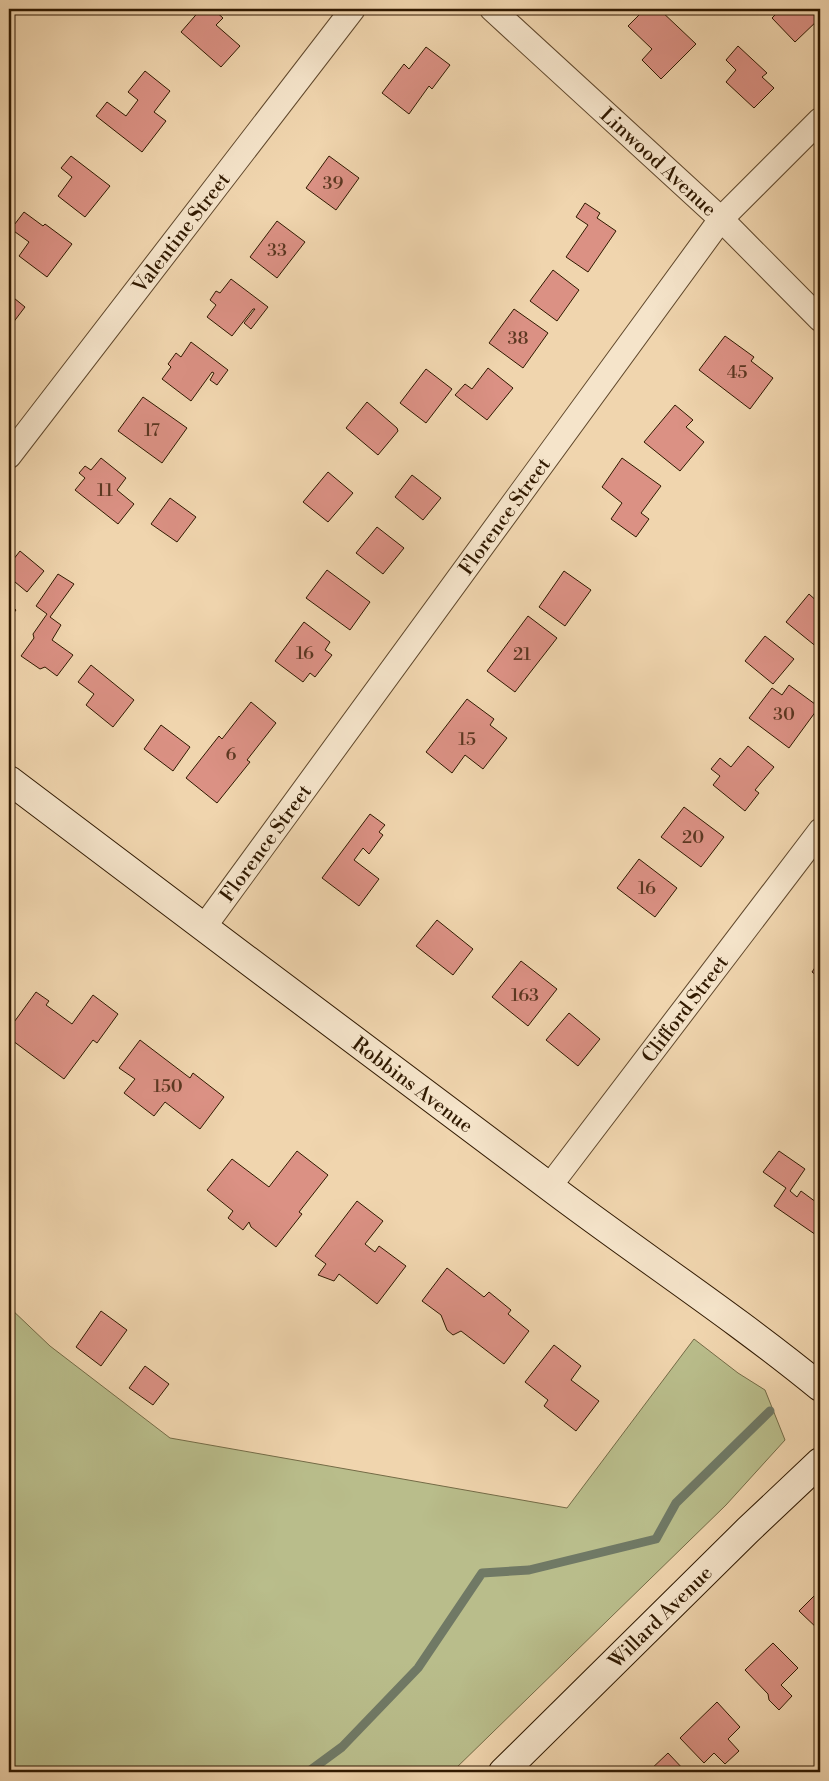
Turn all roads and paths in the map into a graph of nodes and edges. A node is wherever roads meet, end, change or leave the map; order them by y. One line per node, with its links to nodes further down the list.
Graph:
1 (353, 9): 6 (street, Valentine Street)
2 (492, 9): 4 (street, Linwood Avenue)
3 (820, 120): 4 (street, Florence Street)
4 (721, 219): 5 (street, Linwood Avenue); 9 (street, Florence Street)
5 (820, 319)
6 (9, 456)
7 (9, 780): 9 (main road, Robbins Avenue)
8 (820, 831): 10 (street, Clifford Street)
9 (204, 927): 10 (main road, Robbins Avenue)
10 (549, 1187): 11 (main road, Robbins Avenue)
11 (820, 1387)
12 (820, 1462): 13 (main road, Willard Avenue)
13 (503, 1772)

